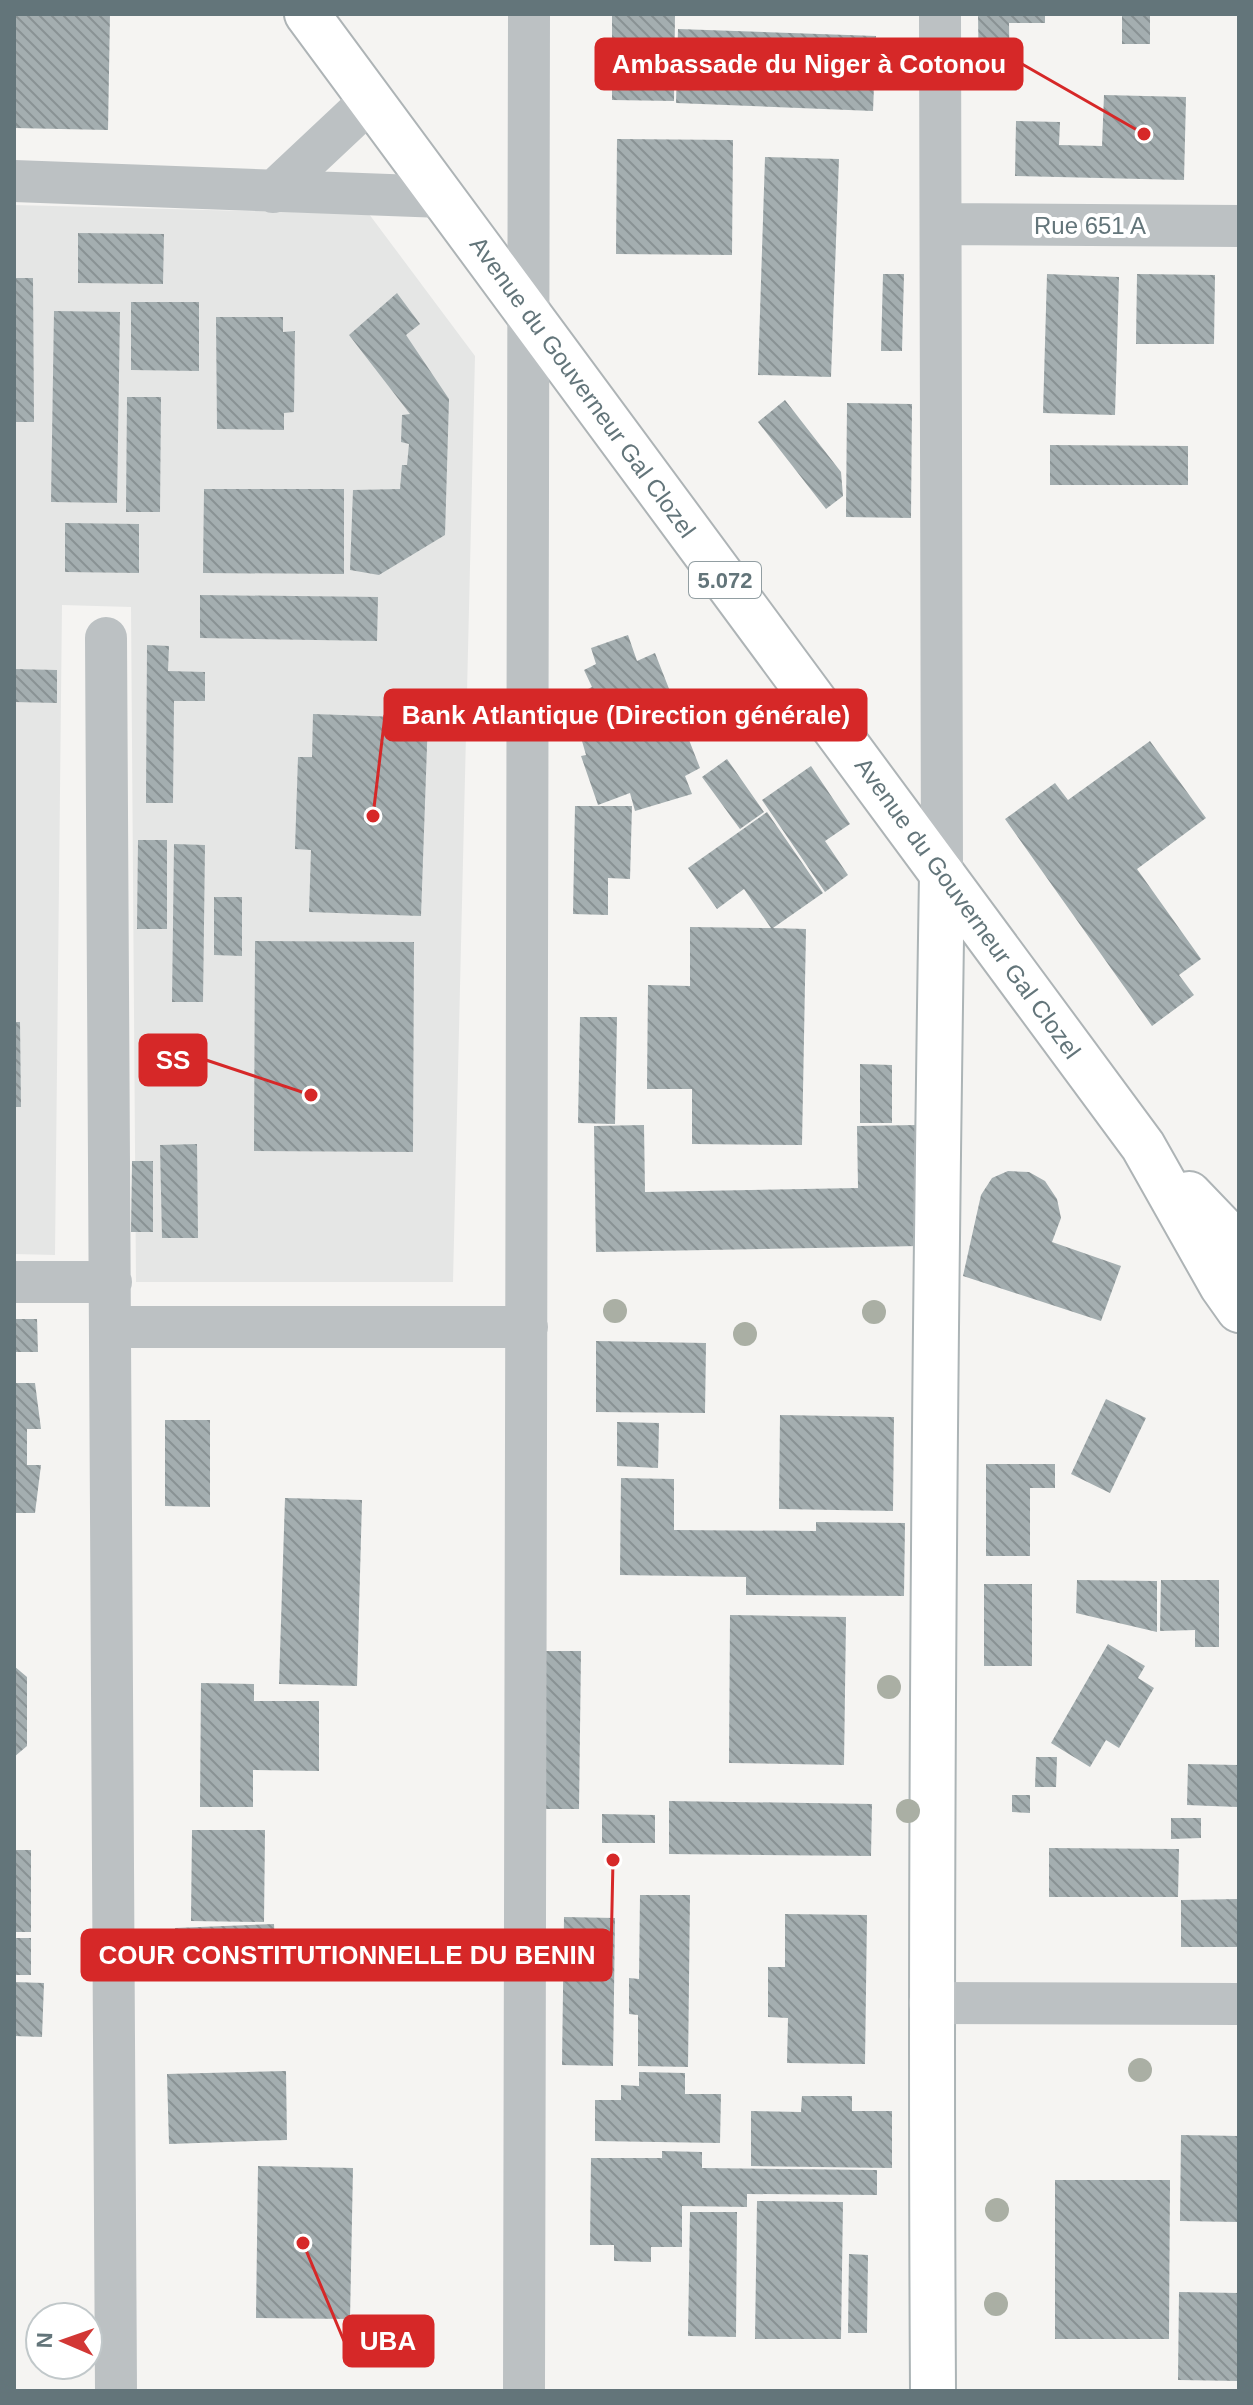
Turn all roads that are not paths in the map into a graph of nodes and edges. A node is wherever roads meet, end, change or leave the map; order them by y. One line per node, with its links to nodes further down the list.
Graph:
1 (307, 14): 4 (main road, Avenue du Gouverneur Gal Clozel / 5.072)
2 (529, 14): 10 (street)
3 (940, 14): 8 (street)
4 (371, 100): 6 (street); 7 (main road, Avenue du Gouverneur Gal Clozel / 5.072)
5 (14, 181): 6 (street)
6 (273, 192): 7 (street)
7 (443, 197): 10 (main road, Avenue du Gouverneur Gal Clozel / 5.072)
8 (941, 224): 9 (street, Rue 651 A); 12 (street)
9 (1239, 226)
10 (531, 316): 12 (main road, Avenue du Gouverneur Gal Clozel / 5.072); 19 (street)
11 (106, 638): 16 (street)
12 (942, 874): 13 (main road, Avenue du Gouverneur Gal Clozel / 5.072); 20 (main road)
13 (1143, 1146): 14 (main road); 17 (main road)
14 (1239, 1246)
15 (14, 1282): 16 (street)
16 (111, 1282): 18 (street)
17 (1239, 1310)
18 (110, 1327): 19 (street); 22 (street)
19 (527, 1327): 23 (street)
20 (930, 2003): 21 (street); 24 (main road)
21 (1239, 2004)
22 (116, 2391)
23 (524, 2391)
24 (933, 2391)

